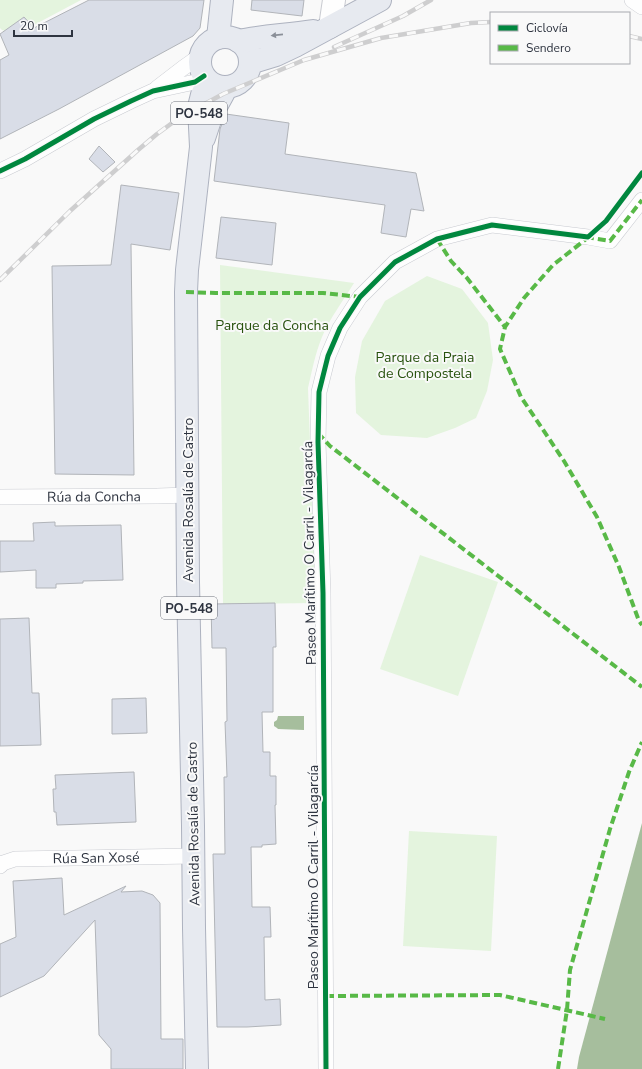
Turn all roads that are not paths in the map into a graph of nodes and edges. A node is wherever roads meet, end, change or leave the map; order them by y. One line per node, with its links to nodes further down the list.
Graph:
1 (222, 0): 7 (main road)
2 (334, 0): 6 (street)
3 (380, 0): 6 (main road)
4 (632, 0): 5 (street)
5 (642, 7)
6 (330, 28): 7 (main road, one-way to 7); 8 (main road)
7 (228, 40): 8 (main road); 9 (main road)
8 (250, 63): 9 (main road)
9 (210, 75): 10 (street); 10 (street); 13 (main road, Avenida Rosalía de Castro / PO-548)
10 (153, 91): 11 (street)
11 (0, 171)
12 (642, 200): 18 (street, Paseo Marítimo O Carril - Vilagarcía)
13 (188, 495): 14 (street, Rúa da Concha); 15 (main road, Avenida Rosalía de Castro / PO-548)
14 (0, 497)
15 (194, 856): 16 (street, Rúa San Xosé); 17 (main road, Avenida Rosalía de Castro / PO-548)
16 (0, 866)
17 (197, 1069)
18 (326, 1069)

